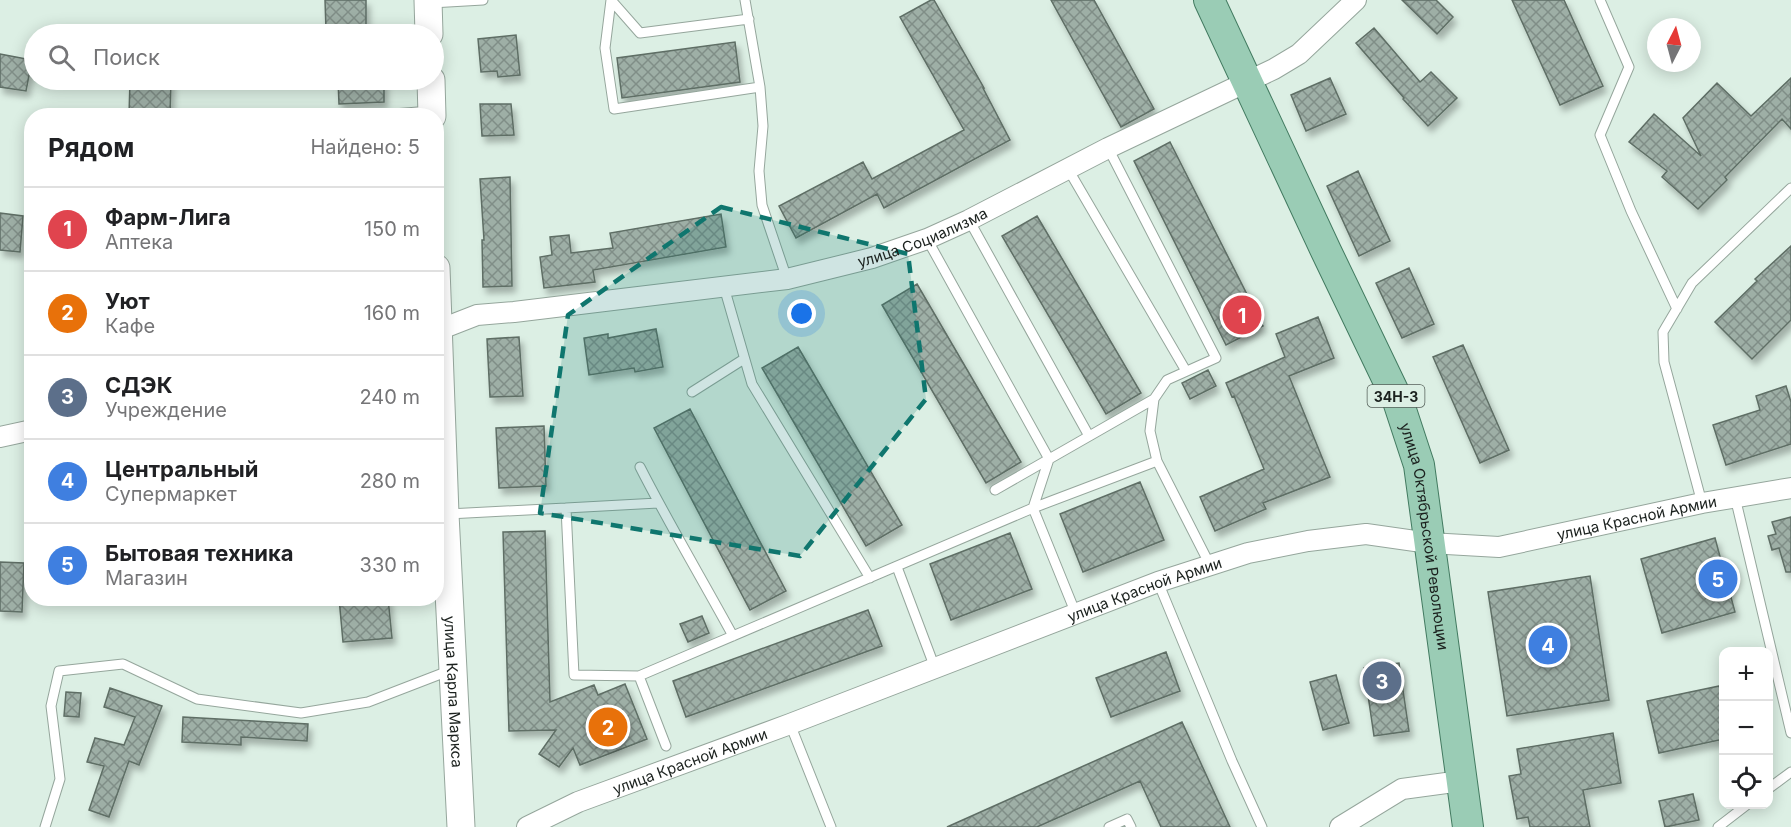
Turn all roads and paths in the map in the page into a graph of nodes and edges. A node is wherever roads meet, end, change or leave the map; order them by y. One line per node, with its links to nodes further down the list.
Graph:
1 (483, 0): 7 (lane)
2 (611, 0): 8 (lane); 11 (lane)
3 (745, 0): 8 (lane)
4 (1209, 0): 10 (main road, улица Октябрьской Революции / 34Н-3)
5 (1356, 0): 10 (street, улица Социализма)
6 (1600, 0): 21 (lane)
7 (428, 2): 9 (main road)
8 (748, 19): 11 (lane)
9 (429, 24)
10 (1247, 82): 14 (street, улица Социализма); 42 (main road, улица Октябрьской Революции / 34Н-3)
11 (760, 87): 19 (lane)
12 (431, 90): 13 (main road)
13 (432, 108)
14 (1108, 148): 15 (street, улица Социализма); 24 (lane)
15 (1068, 168): 17 (street, улица Социализма); 24 (lane)
16 (1791, 188): 21 (lane)
17 (969, 220): 18 (street, улица Социализма); 28 (lane)
18 (927, 239): 19 (street, улица Социализма); 30 (lane)
19 (787, 279): 20 (street, улица Социализма)
20 (724, 288): 22 (street, улица Социализма); 23 (lane)
21 (1677, 309): 38 (lane)
22 (444, 320)
23 (744, 358): 25 (lane); 45 (lane)
24 (1186, 371): 26 (lane)
25 (692, 392)
26 (1154, 399): 28 (lane); 31 (lane)
27 (24, 432): 29 (street)
28 (1089, 436): 30 (lane)
29 (0, 437)
30 (1049, 459): 35 (lane); 40 (lane)
31 (1157, 461): 40 (lane); 43 (lane)
32 (444, 466): 41 (main road, улица Карла Маркса)
33 (640, 466): 37 (lane)
34 (1791, 488): 36 (street, улица Красной Армии)
35 (995, 489)
36 (1735, 497): 38 (street, улица Красной Армии); 53 (lane)
37 (658, 503): 39 (lane); 48 (lane)
38 (1702, 503): 42 (street, улица Красной Армии)
39 (566, 507): 41 (lane); 51 (lane)
40 (1033, 508): 44 (lane); 47 (lane)
41 (446, 514): 50 (main road, улица Карла Маркса)
42 (1429, 543): 43 (street, улица Красной Армии); 56 (main road, улица Октябрьской Революции / 34Н-3)
43 (1210, 565): 46 (street, улица Красной Армии)
44 (897, 567): 45 (lane); 49 (lane)
45 (870, 578): 48 (lane)
46 (1158, 582): 47 (street, улица Красной Армии); 65 (lane)
47 (1076, 614): 49 (street, улица Красной Армии)
48 (733, 636): 51 (lane)
49 (935, 668): 52 (street, улица Красной Армии)
50 (453, 669): 59 (lane); 60 (main road, улица Карла Маркса)
51 (639, 676): 54 (lane)
52 (790, 724): 61 (street, улица Красной Армии); 62 (lane)
53 (1791, 733)
54 (666, 746)
55 (1791, 772): 57 (lane)
56 (1461, 781): 66 (street); 67 (main road, улица Октябрьской Революции / 34Н-3)
57 (1773, 785)
58 (1741, 809): 68 (lane)
59 (45, 827)
60 (461, 827)
61 (528, 827)
62 (831, 827)
63 (1108, 827): 64 (lane)
64 (1131, 827)
65 (1262, 827)
66 (1340, 827)
67 (1468, 827)
68 (1718, 827)

